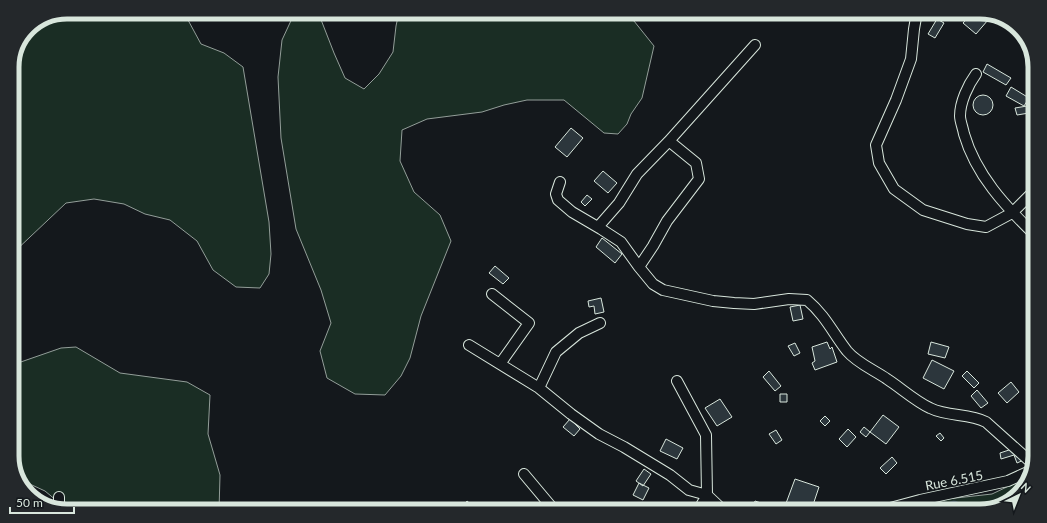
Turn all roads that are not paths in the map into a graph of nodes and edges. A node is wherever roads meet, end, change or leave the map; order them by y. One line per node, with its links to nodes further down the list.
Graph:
1 (916, 19): 7 (street)
2 (755, 45): 4 (street)
3 (976, 74): 7 (street)
4 (669, 140): 8 (street); 10 (street)
5 (560, 182): 8 (street)
6 (1028, 197): 7 (street)
7 (1012, 213): 9 (street)
8 (598, 227): 10 (street)
9 (1028, 228)
10 (639, 267): 17 (street)
11 (492, 294): 14 (street)
12 (600, 322): 16 (street)
13 (469, 345): 14 (street)
14 (500, 364): 16 (street)
15 (677, 381): 20 (street)
16 (540, 388): 20 (street)
17 (1028, 459)
18 (524, 474): 23 (street)
19 (1024, 474): 26 (street, Rue 6.515)
20 (707, 495): 24 (street); 25 (street)
21 (59, 497): 22 (street)
22 (59, 503)
23 (549, 504)
24 (702, 504)
25 (717, 504)
26 (905, 504)

